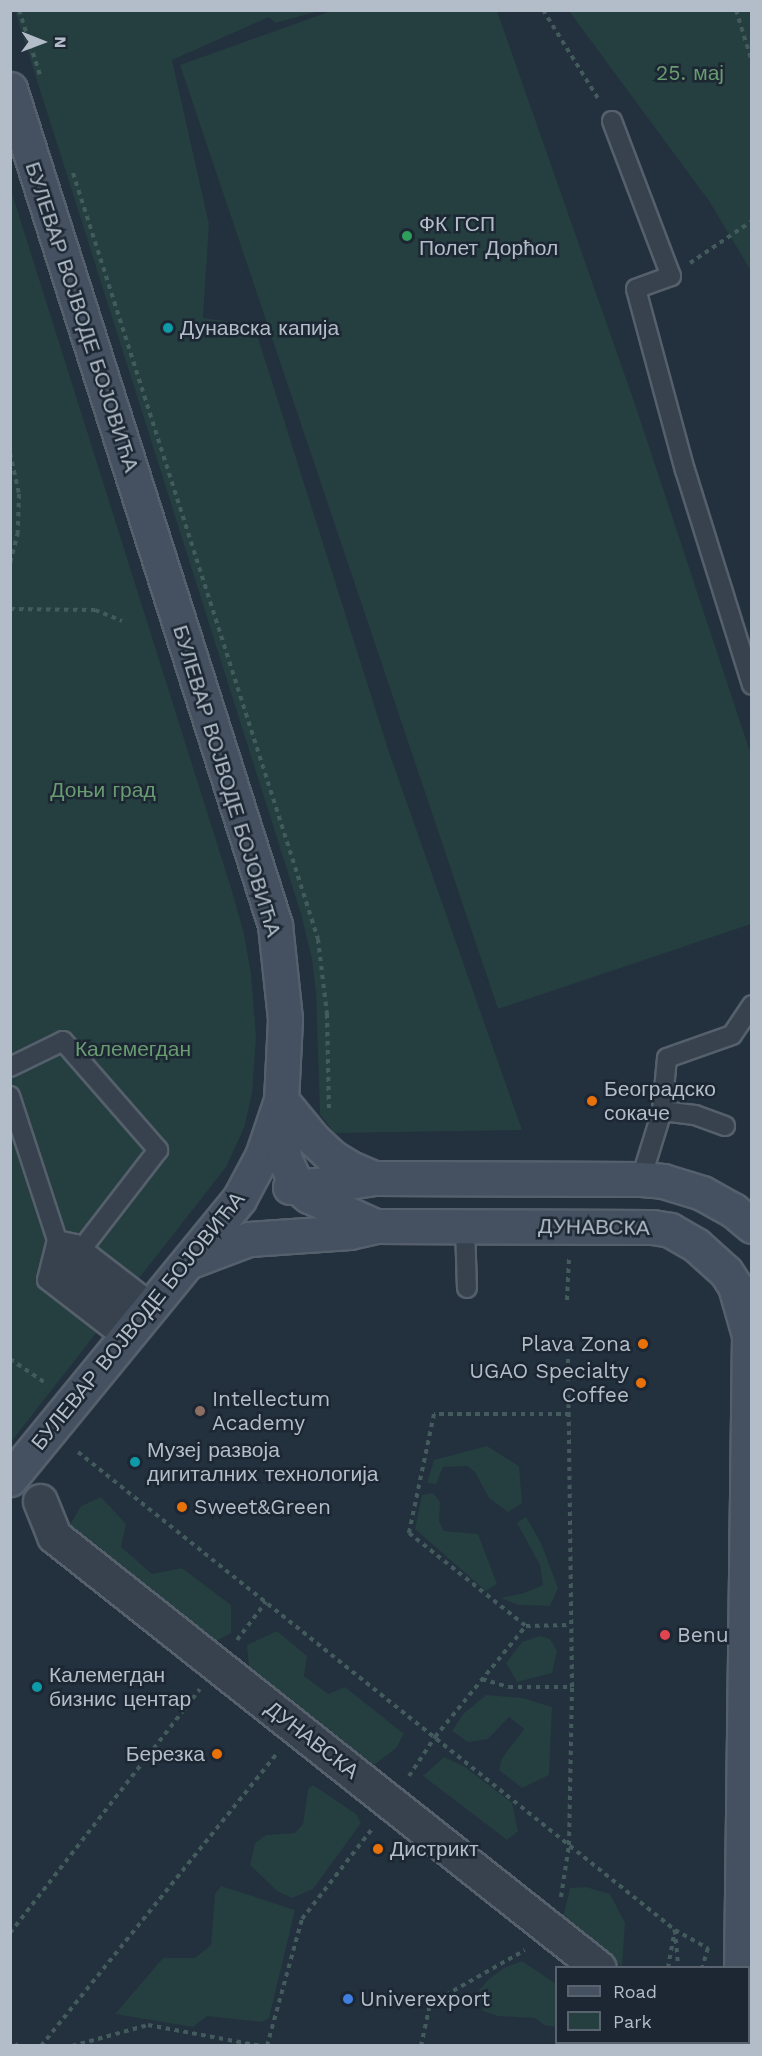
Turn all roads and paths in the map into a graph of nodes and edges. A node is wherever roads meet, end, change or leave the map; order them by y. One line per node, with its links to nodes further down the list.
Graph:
1 (543, 10): 5 (path)
2 (736, 10): 3 (path)
3 (752, 62)
4 (10, 89): 16 (main road, БУЛЕВАР ВОЈВОДЕ БОЈОВИЋА)
5 (612, 121): 7 (lane)
6 (752, 221): 7 (path)
7 (671, 276): 12 (lane)
8 (10, 453): 9 (path)
9 (10, 565)
10 (10, 609): 11 (path)
11 (122, 621)
12 (752, 685)
13 (752, 1005): 17 (lane)
14 (10, 1067): 27 (lane)
15 (10, 1096): 26 (lane)
16 (280, 1100): 19 (main road); 21 (main road); 22 (main road, БУЛЕВАР ВОЈВОДЕ БОЈОВИЋА)
17 (662, 1111): 18 (lane); 20 (lane)
18 (725, 1126)
19 (373, 1178): 20 (main road); 21 (main road)
20 (641, 1179): 25 (main road)
21 (297, 1186): 22 (main road); 23 (main road, ДУНАВСКА)
22 (232, 1210): 28 (main road, БУЛЕВАР ВОЈВОДЕ БОЈОВИЋА)
23 (375, 1226): 24 (main road, ДУНАВСКА); 28 (main road)
24 (465, 1226): 30 (lane); 57 (main road, ДУНАВСКА)
25 (752, 1226)
26 (57, 1240): 32 (lane); 32 (lane)
27 (88, 1241)
28 (192, 1261): 32 (main road, БУЛЕВАР ВОЈВОДЕ БОЈОВИЋА)
29 (569, 1262): 31 (path)
30 (467, 1288)
31 (567, 1300)
32 (141, 1323): 35 (main road, БУЛЕВАР ВОЈВОДЕ БОЈОВИЋА)
33 (568, 1358): 36 (path)
34 (10, 1359): 35 (path)
35 (74, 1402): 38 (main road, БУЛЕВАР ВОЈВОДЕ БОЈОВИЋА)
36 (570, 1414): 41 (path); 42 (path)
37 (78, 1452): 40 (path)
38 (10, 1479)
39 (40, 1501): 43 (street, ДУНАВСКА)
40 (266, 1602): 43 (path); 47 (path)
41 (571, 1625): 42 (path); 45 (path)
42 (526, 1626): 44 (path)
43 (218, 1666): 46 (street, ДУНАВСКА); 51 (path)
44 (482, 1679): 45 (path); 47 (path)
45 (572, 1687): 49 (path)
46 (297, 1728): 48 (street, ДУНАВСКА); 58 (path)
47 (435, 1737): 48 (path); 49 (path)
48 (391, 1803): 52 (street, ДУНАВСКА); 61 (path)
49 (569, 1845): 50 (path); 52 (path)
50 (675, 1930): 54 (path); 55 (path); 56 (path)
51 (10, 1932)
52 (555, 1933): 53 (street, ДУНАВСКА); 62 (path)
53 (596, 1966)
54 (668, 1966)
55 (678, 1966)
56 (703, 1966)
57 (741, 1966)
58 (41, 2046)
59 (72, 2046): 60 (path)
60 (261, 2046)
61 (267, 2046)
62 (421, 2046)

